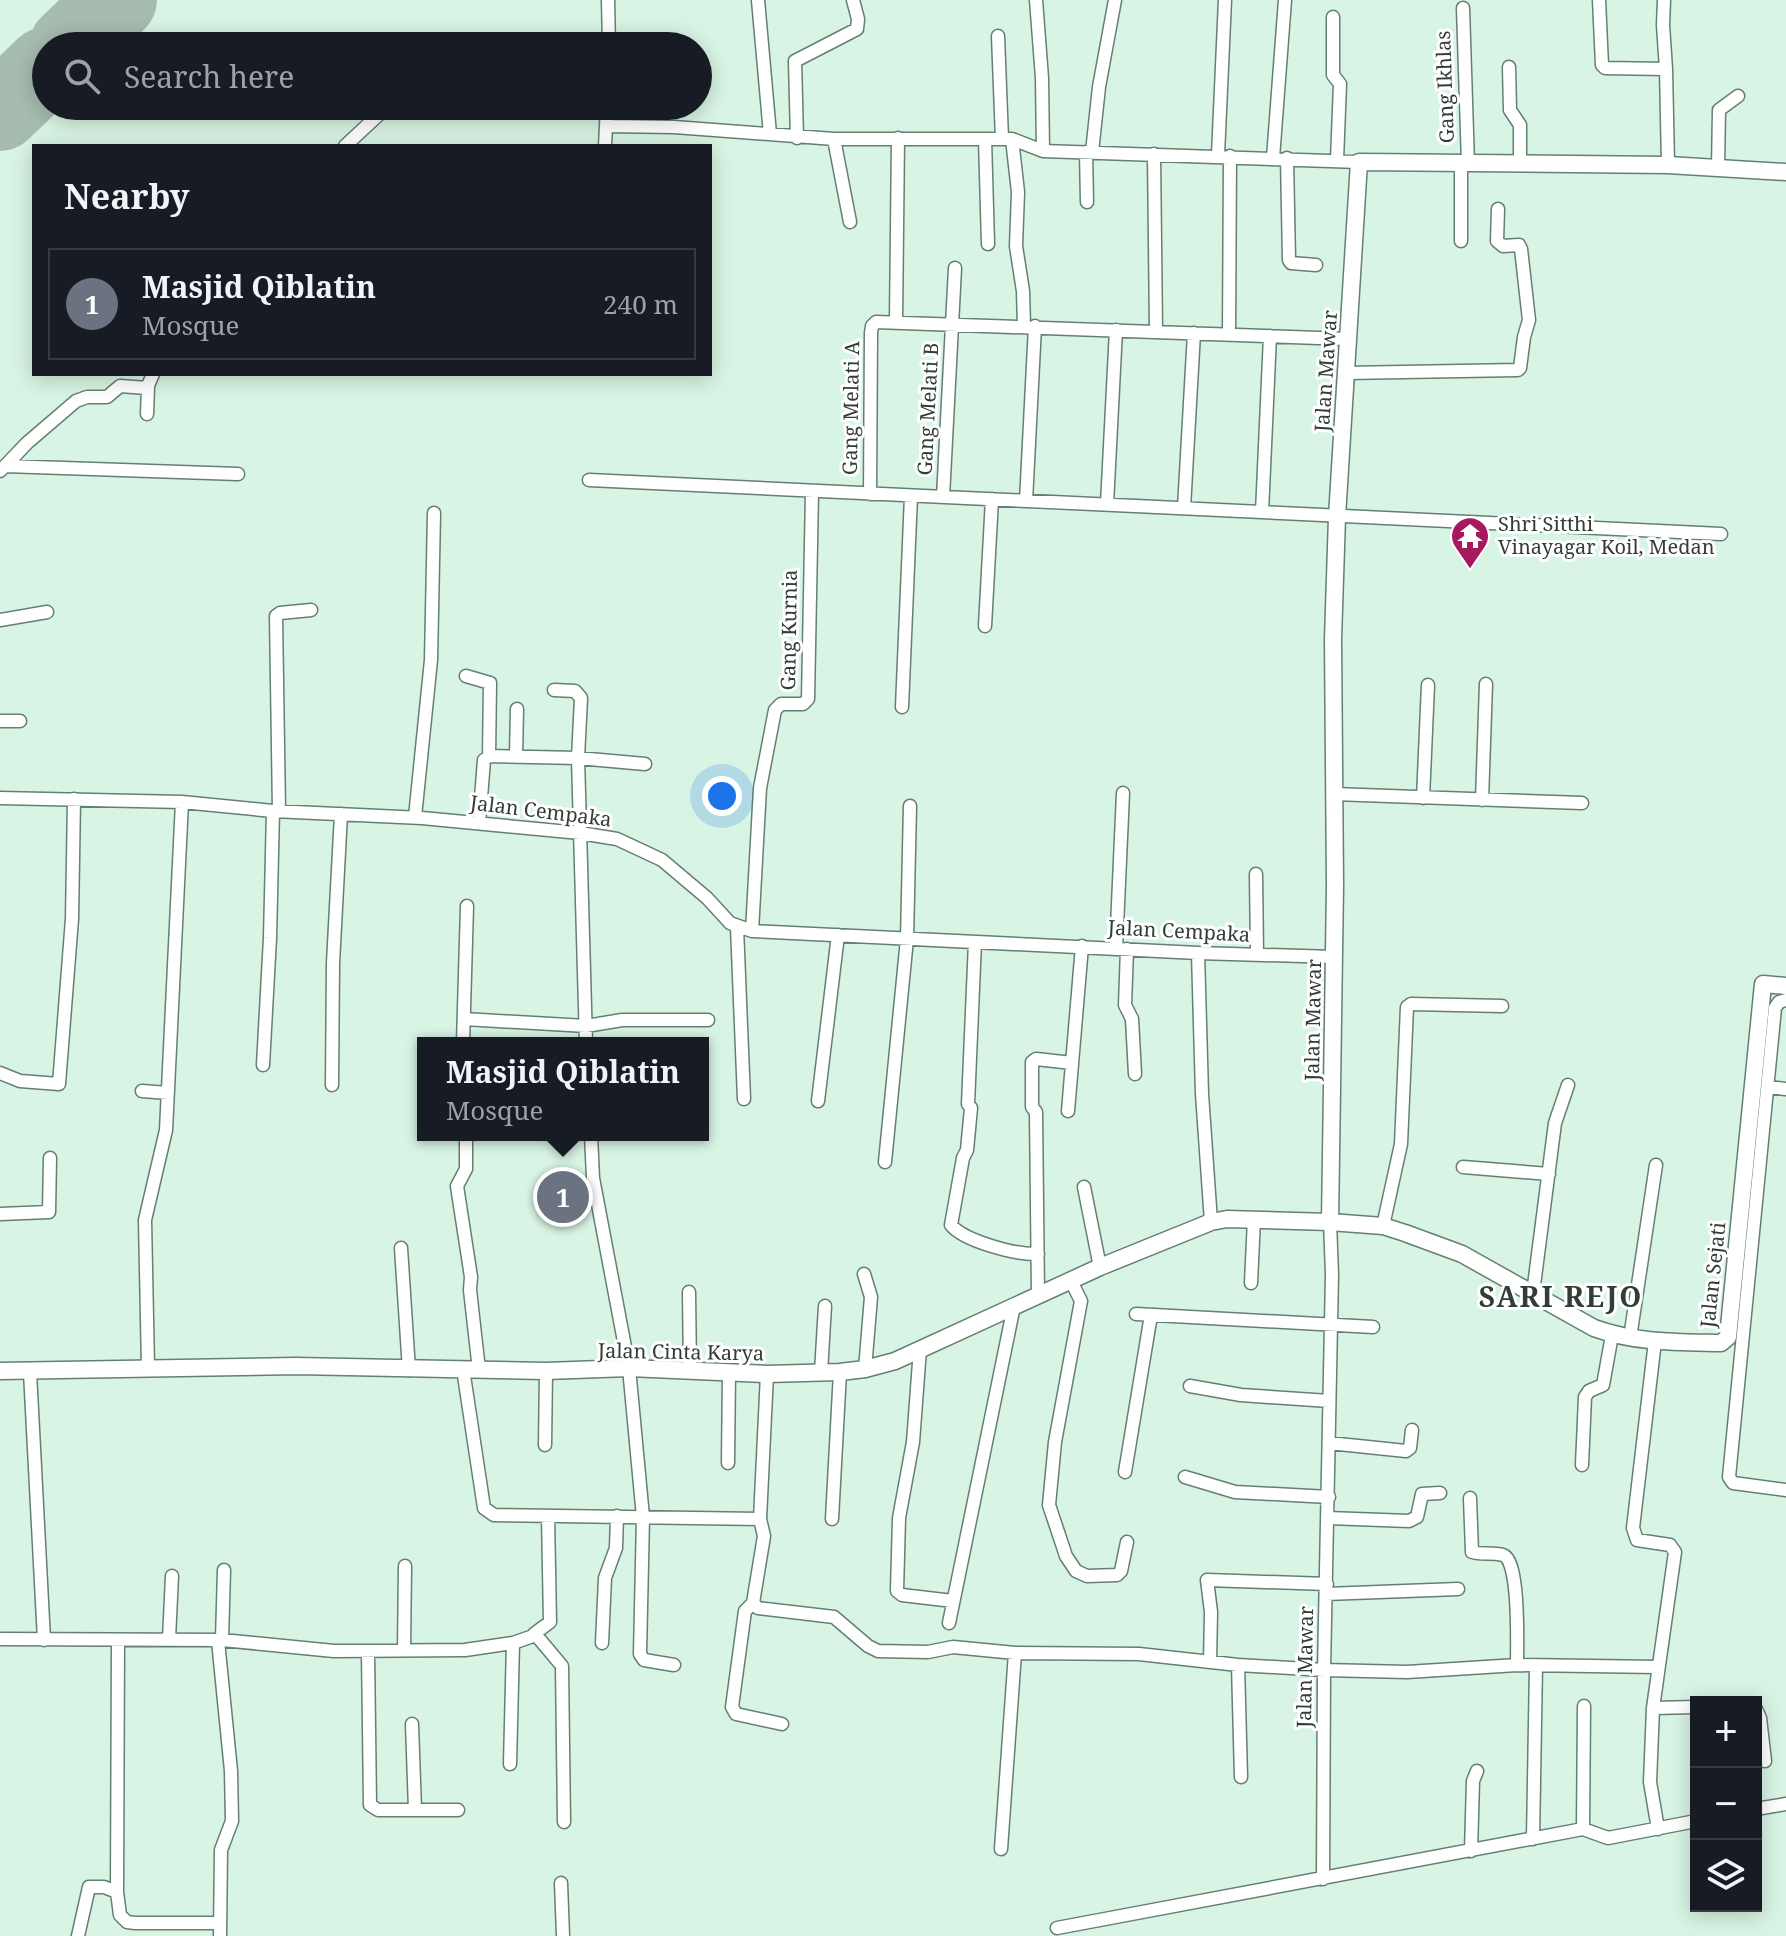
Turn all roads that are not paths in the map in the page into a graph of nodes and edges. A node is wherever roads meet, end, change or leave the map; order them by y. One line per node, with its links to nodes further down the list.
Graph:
1 (608, 0): 12 (street)
2 (758, 0): 20 (street)
3 (853, 0): 21 (street)
4 (1036, 0): 28 (street)
5 (1115, 0): 29 (street)
6 (1225, 0): 31 (street)
7 (1285, 0): 32 (street)
8 (1599, 0): 15 (street)
9 (1664, 0): 15 (street)
10 (1463, 8): 36 (street, Gang Ikhlas)
11 (1333, 17): 34 (street)
12 (609, 32)
13 (998, 36): 25 (street)
14 (1509, 67): 37 (street)
15 (1666, 69): 38 (street)
16 (1738, 96): 39 (street)
17 (373, 120): 26 (street)
18 (606, 120): 19 (street)
19 (606, 126): 20 (street); 27 (street)
20 (770, 134): 21 (street)
21 (797, 138): 23 (street)
22 (898, 138): 23 (street); 24 (street); 48 (street)
23 (834, 139): 43 (street)
24 (985, 139): 25 (street); 45 (street)
25 (1007, 139): 28 (street); 50 (street)
26 (347, 144)
27 (605, 144)
28 (1043, 151): 29 (street)
29 (1089, 152): 30 (street); 41 (street)
30 (1154, 154): 31 (street); 52 (street)
31 (1224, 156): 32 (street); 54 (street)
32 (1273, 158): 33 (street)
33 (1287, 158): 34 (street); 46 (street)
34 (1337, 160): 35 (street)
35 (1359, 162): 36 (street); 56 (street, Jalan Mawar)
36 (1464, 164): 37 (street); 44 (street, Gang Ikhlas)
37 (1520, 165): 38 (street)
38 (1668, 165): 39 (street)
39 (1718, 168): 40 (street)
40 (1786, 172)
41 (1087, 202)
42 (1498, 209): 57 (street)
43 (850, 222)
44 (1461, 241)
45 (988, 244)
46 (1316, 265)
47 (955, 268): 49 (street, Gang Melati B)
48 (896, 321): 49 (street); 65 (street, Gang Melati A)
49 (953, 323): 50 (street); 67 (street, Gang Melati B)
50 (1029, 326): 51 (street); 69 (street)
51 (1116, 330): 52 (street); 70 (street)
52 (1156, 332): 53 (street)
53 (1194, 333): 54 (street); 71 (street)
54 (1229, 334): 55 (street)
55 (1270, 336): 56 (street); 72 (street)
56 (1347, 339): 57 (street, Jalan Mawar)
57 (1345, 373): 74 (street, Jalan Mawar)
58 (152, 376): 59 (street)
59 (148, 387): 60 (street); 61 (street)
60 (147, 414)
61 (2, 468): 62 (street)
62 (238, 474)
63 (589, 480): 64 (street)
64 (812, 492): 65 (street); 109 (street, Gang Kurnia)
65 (870, 494): 66 (street)
66 (911, 496): 67 (street); 84 (street)
67 (943, 497): 68 (street)
68 (992, 499): 69 (street); 79 (street)
69 (1026, 501): 70 (street)
70 (1107, 504): 71 (street)
71 (1184, 508): 72 (street)
72 (1262, 512): 74 (street)
73 (434, 513): 103 (street)
74 (1337, 517): 75 (street); 93 (street, Jalan Mawar)
75 (1721, 534)
76 (311, 610): 101 (street)
77 (47, 612): 78 (street)
78 (0, 620)
79 (985, 626)
80 (466, 676): 89 (street)
81 (1486, 684): 97 (street)
82 (1428, 685): 95 (street)
83 (554, 690): 90 (street)
84 (902, 707)
85 (517, 709): 88 (street)
86 (0, 721): 87 (street)
87 (20, 721)
88 (516, 755): 89 (street); 90 (street)
89 (489, 756): 104 (street)
90 (578, 758): 91 (street); 105 (street)
91 (645, 764)
92 (1123, 793): 114 (street)
93 (1334, 794): 95 (street); 117 (street, Jalan Mawar)
94 (0, 798): 96 (street, Jalan Cempaka)
95 (1423, 798): 97 (street)
96 (74, 799): 98 (street, Jalan Cempaka); 128 (street)
97 (1482, 800): 99 (street)
98 (182, 802): 101 (street, Jalan Cempaka); 135 (street)
99 (1582, 803)
100 (910, 806): 111 (street)
101 (276, 811): 102 (street, Jalan Cempaka); 127 (street)
102 (341, 814): 103 (street, Jalan Cempaka); 130 (street)
103 (415, 817): 104 (street, Jalan Cempaka)
104 (479, 823): 105 (street, Jalan Cempaka)
105 (580, 833): 108 (street, Jalan Cempaka); 123 (street)
106 (1256, 874): 116 (street)
107 (467, 906): 121 (street)
108 (737, 927): 109 (street, Jalan Cempaka); 136 (street)
109 (752, 931): 110 (street, Jalan Cempaka)
110 (838, 935): 111 (street, Jalan Cempaka); 137 (street)
111 (907, 939): 112 (street, Jalan Cempaka); 142 (street)
112 (975, 942): 113 (street, Jalan Cempaka); 153 (street)
113 (1082, 946): 114 (street, Jalan Cempaka); 126 (street)
114 (1122, 949): 115 (street, Jalan Cempaka); 129 (street)
115 (1198, 953): 116 (street, Jalan Cempaka); 149 (street)
116 (1257, 955): 117 (street, Jalan Cempaka)
117 (1335, 957): 150 (street, Jalan Mawar)
118 (1786, 986): 169 (street, Jalan Sejati)
119 (1786, 1000): 132 (street)
120 (1502, 1006): 151 (street)
121 (464, 1019): 123 (street); 124 (street)
122 (708, 1020): 123 (street)
123 (586, 1026): 125 (street)
124 (463, 1037)
125 (586, 1037)
126 (1072, 1063): 138 (street); 153 (street)
127 (263, 1065)
128 (0, 1073)
129 (1135, 1074)
130 (332, 1085)
131 (1568, 1085): 145 (street)
132 (1768, 1087): 133 (street); 193 (street)
133 (1786, 1089)
134 (142, 1091): 135 (street)
135 (168, 1093): 171 (street)
136 (744, 1099)
137 (818, 1101)
138 (1068, 1111)
139 (466, 1141): 173 (street)
140 (591, 1141): 172 (street)
141 (50, 1158): 147 (street)
142 (885, 1162)
143 (1656, 1165): 168 (street)
144 (1463, 1167): 145 (street)
145 (1549, 1174): 159 (street)
146 (1084, 1187): 154 (street)
147 (0, 1214)
148 (1254, 1219): 149 (street, Jalan Cinta Karya); 150 (street, Jalan Cinta Karya); 157 (street)
149 (1211, 1222): 154 (street, Jalan Cinta Karya)
150 (1330, 1222): 151 (street, Jalan Sejati); 165 (street, Jalan Mawar)
151 (1383, 1226): 159 (street, Jalan Sejati)
152 (401, 1248): 175 (street)
153 (1038, 1254): 160 (street)
154 (1100, 1267): 156 (street, Jalan Cinta Karya)
155 (864, 1274): 174 (street)
156 (1071, 1281): 160 (street, Jalan Cinta Karya); 203 (street)
157 (1251, 1283)
158 (689, 1292): 176 (street)
159 (1533, 1293): 167 (street, Jalan Sejati)
160 (1038, 1296): 162 (street, Jalan Cinta Karya)
161 (825, 1306): 181 (street)
162 (1014, 1306): 170 (street, Jalan Cinta Karya); 209 (street)
163 (1136, 1314): 164 (street)
164 (1151, 1315): 165 (street); 191 (street)
165 (1330, 1326): 166 (street); 185 (street, Jalan Mawar)
166 (1373, 1327)
167 (1612, 1335): 168 (street, Jalan Sejati); 190 (street)
168 (1630, 1338): 169 (street, Jalan Sejati)
169 (1655, 1341): 228 (street)
170 (920, 1349): 174 (street, Jalan Cinta Karya); 209 (street)
171 (148, 1368): 175 (street, Jalan Cinta Karya); 179 (street, Jalan Cinta Karya)
172 (629, 1368): 176 (street, Jalan Cinta Karya); 178 (street, Jalan Cinta Karya); 199 (street)
173 (471, 1369): 175 (street, Jalan Cinta Karya); 178 (street, Jalan Cinta Karya); 197 (street)
174 (865, 1369): 182 (street, Jalan Cinta Karya)
175 (409, 1370)
176 (690, 1370): 180 (street, Jalan Cinta Karya)
177 (0, 1371): 179 (street, Jalan Cinta Karya)
178 (546, 1371): 188 (street)
179 (30, 1372): 215 (street)
180 (729, 1372): 183 (street, Jalan Cinta Karya); 189 (street)
181 (821, 1372): 182 (street, Jalan Cinta Karya); 183 (street, Jalan Cinta Karya)
182 (840, 1372): 202 (street)
183 (767, 1374): 201 (street)
184 (1190, 1386): 185 (street)
185 (1329, 1401): 187 (street, Jalan Mawar)
186 (1412, 1430): 187 (street)
187 (1329, 1443): 195 (street, Jalan Mawar)
188 (545, 1445)
189 (728, 1463)
190 (1582, 1465)
191 (1125, 1472)
192 (1185, 1477): 195 (street)
193 (1786, 1490)
194 (1440, 1493): 200 (street)
195 (1329, 1497): 200 (street, Jalan Mawar)
196 (1470, 1498): 226 (street)
197 (548, 1516): 198 (street); 212 (street)
198 (617, 1516): 199 (street); 219 (street)
199 (643, 1517): 201 (street); 224 (street)
200 (1328, 1518): 207 (street, Jalan Mawar)
201 (760, 1519): 210 (street)
202 (832, 1519)
203 (1127, 1542)
204 (405, 1566): 220 (street)
205 (224, 1570): 217 (street)
206 (172, 1576): 214 (street)
207 (1326, 1589): 208 (street); 223 (street); 229 (street, Jalan Mawar)
208 (1458, 1589)
209 (953, 1601): 211 (street)
210 (753, 1603): 222 (street); 234 (street)
211 (949, 1623)
212 (534, 1634): 218 (street); 244 (street)
213 (0, 1639): 215 (street)
214 (169, 1639): 216 (street); 217 (street)
215 (44, 1640): 216 (street)
216 (118, 1640): 253 (street)
217 (220, 1640): 221 (street); 255 (street)
218 (513, 1643): 220 (street); 237 (street)
219 (602, 1643)
220 (404, 1650): 221 (street)
221 (368, 1651): 242 (street)
222 (1015, 1653): 223 (street); 249 (street)
223 (1210, 1662): 225 (street)
224 (674, 1665)
225 (1238, 1665): 229 (street); 239 (street)
226 (1517, 1665): 227 (street); 229 (street)
227 (1536, 1665): 228 (street); 248 (street)
228 (1658, 1667): 232 (street)
229 (1324, 1670): 251 (street, Jalan Mawar)
230 (1584, 1706): 246 (street)
231 (1690, 1707): 232 (street)
232 (1653, 1708): 247 (street)
233 (412, 1724): 242 (street)
234 (782, 1724)
235 (1762, 1735): 236 (street)
236 (1765, 1761)
237 (510, 1764)
238 (1477, 1771): 250 (street)
239 (1241, 1777)
240 (1786, 1804): 241 (street)
241 (1762, 1808)
242 (415, 1810): 243 (street)
243 (458, 1810)
244 (564, 1822)
245 (1690, 1822): 247 (street)
246 (1583, 1829): 247 (street); 248 (street)
247 (1658, 1829)
248 (1533, 1839): 250 (street)
249 (1001, 1849)
250 (1471, 1851): 251 (street)
251 (1323, 1879): 254 (street)
252 (561, 1883): 257 (street)
253 (117, 1892): 255 (street); 256 (street)
254 (1057, 1928)
255 (219, 1929)
256 (78, 1936)
257 (563, 1936)

